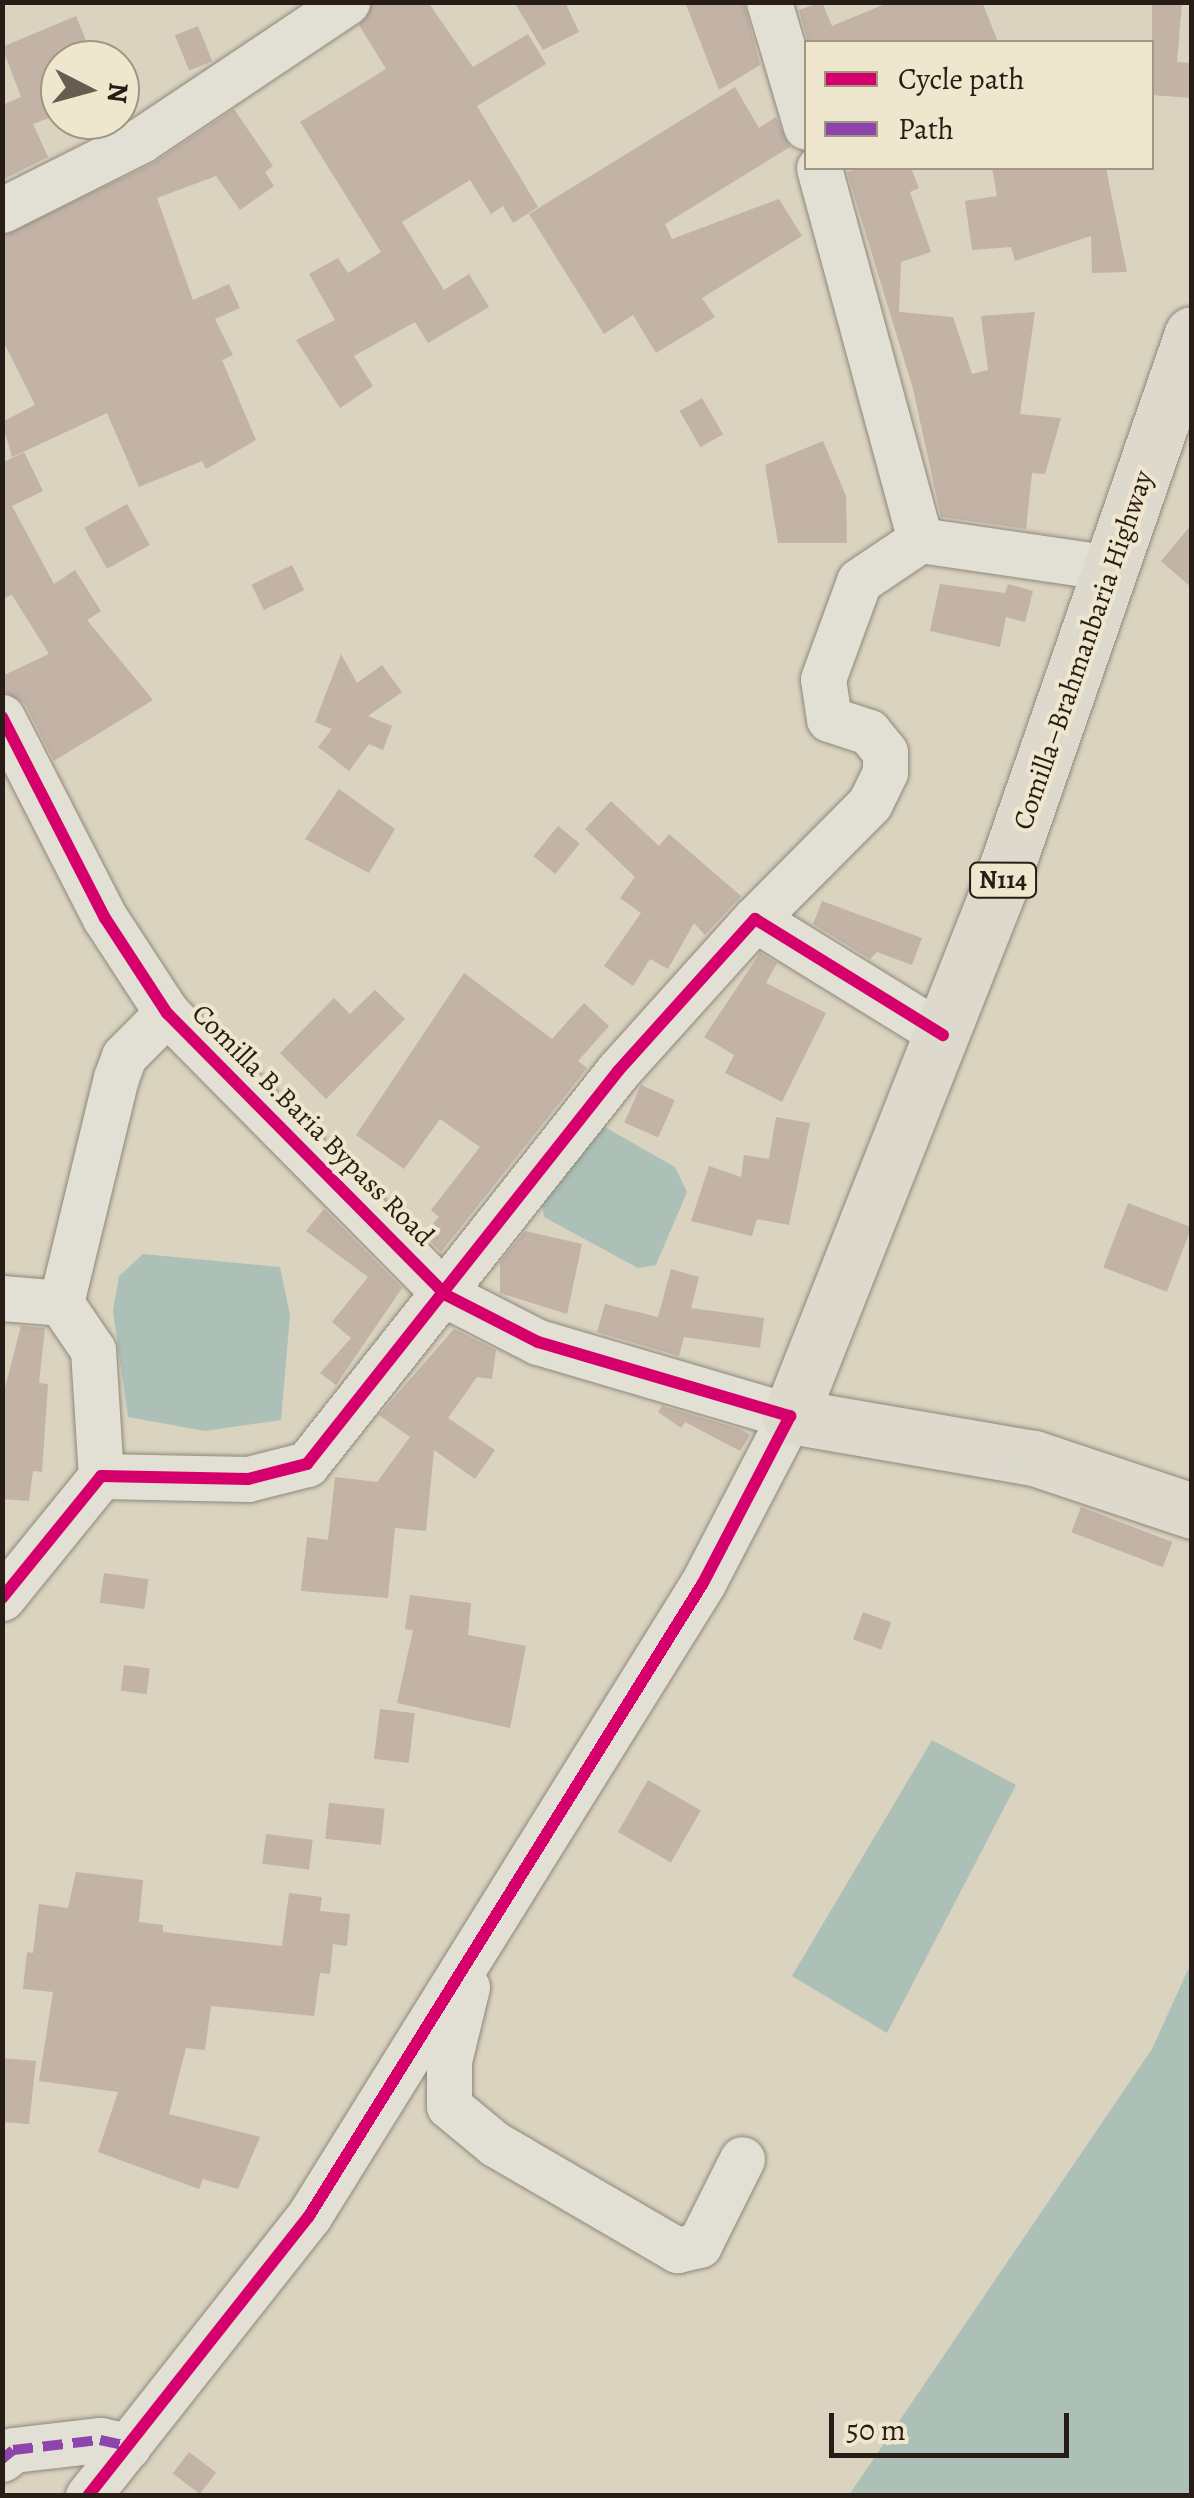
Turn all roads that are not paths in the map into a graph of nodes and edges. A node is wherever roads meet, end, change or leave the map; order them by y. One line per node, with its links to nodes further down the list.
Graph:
1 (347, 2): 5 (street)
2 (769, 2): 3 (street)
3 (804, 120)
4 (820, 170): 7 (street)
5 (2, 210)
6 (1192, 334): 8 (highway, Comilla–Brahmanbaria Highway / N114)
7 (920, 540): 8 (street); 10 (street)
8 (1113, 568): 12 (highway, Comilla–Brahmanbaria Highway / N114)
9 (2, 717): 11 (street, Comilla B.Baria Bypass Road)
10 (755, 919): 12 (street); 13 (street)
11 (167, 1013): 13 (street, Comilla B.Baria Bypass Road); 15 (street)
12 (943, 1035): 16 (highway, Comilla–Brahmanbaria Highway / N114)
13 (446, 1295): 16 (street, Comilla B.Baria Bypass Road); 17 (street)
14 (2, 1298): 15 (street)
15 (61, 1303): 17 (street)
16 (790, 1416): 18 (highway); 20 (street)
17 (101, 1476): 19 (street)
18 (1192, 1511)
19 (2, 1598)
20 (470, 1960): 21 (street); 22 (street)
21 (742, 2159)
22 (128, 2446): 23 (street); 24 (street)
23 (2, 2458)
24 (88, 2496)

